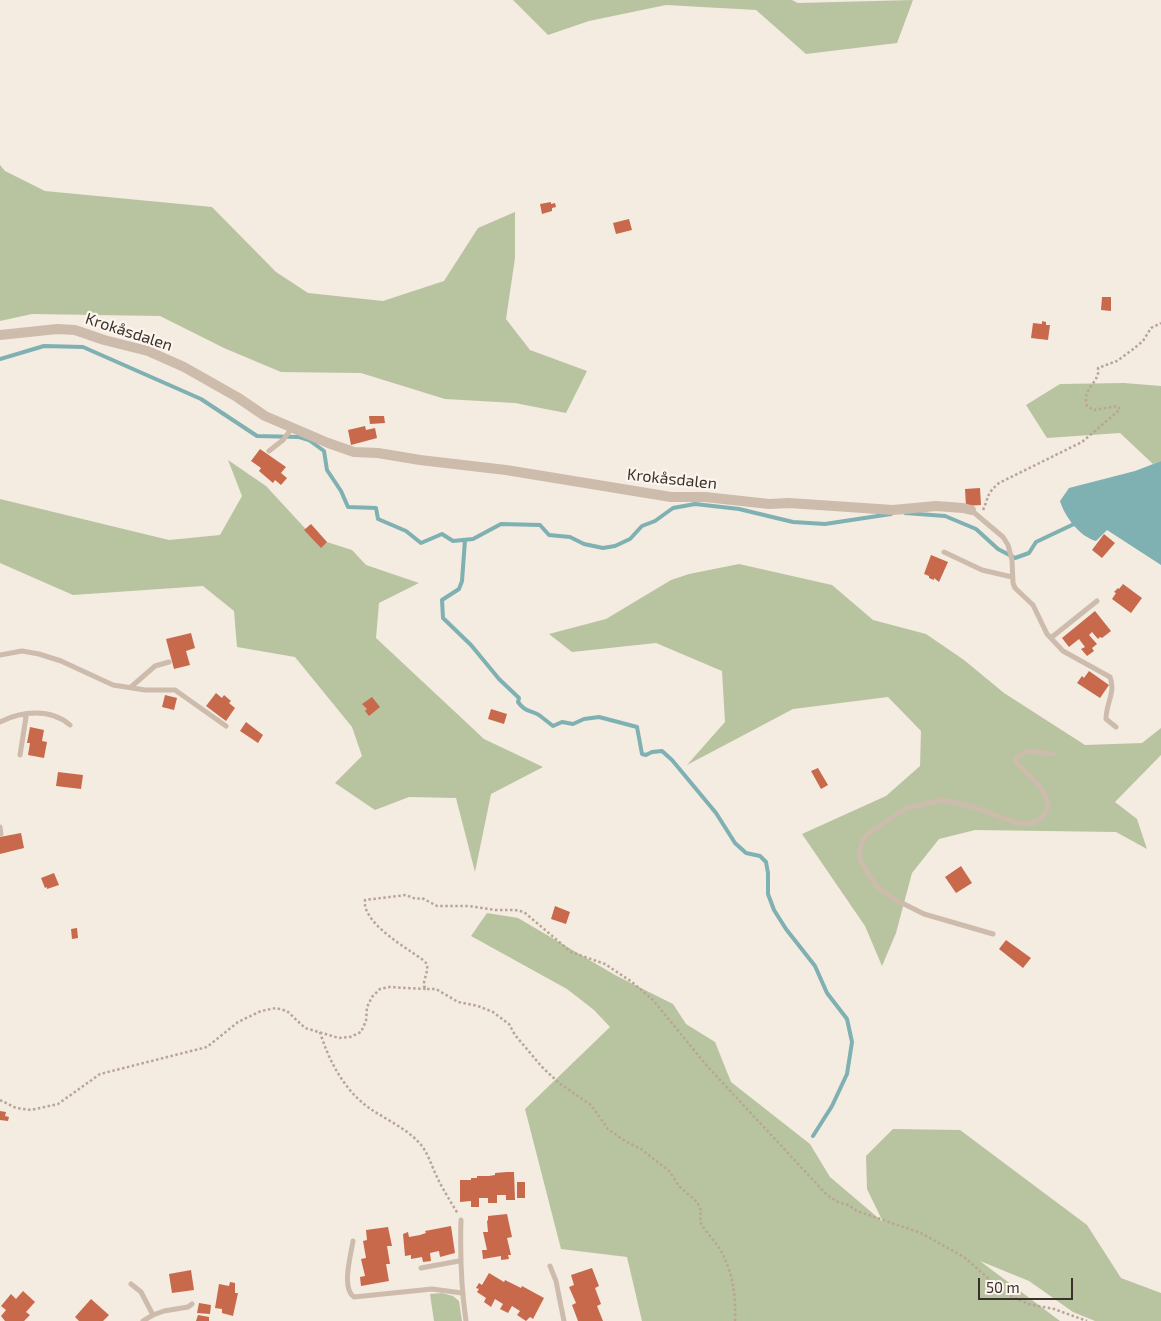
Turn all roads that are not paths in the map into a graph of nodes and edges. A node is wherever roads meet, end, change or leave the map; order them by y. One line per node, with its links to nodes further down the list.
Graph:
1 (0, 335): 2 (street, Krokåsdalen)
2 (292, 428): 3 (lane); 4 (street, Krokåsdalen)
3 (269, 451)
4 (975, 513): 6 (lane)
5 (944, 552): 6 (lane)
6 (1012, 577): 8 (lane)
7 (1097, 601): 8 (lane)
8 (1052, 638): 16 (lane)
9 (0, 654): 11 (lane)
10 (170, 662): 11 (lane)
11 (128, 687): 15 (lane)
12 (24, 715): 13 (lane); 14 (lane); 18 (lane)
13 (0, 722)
14 (70, 725)
15 (226, 726)
16 (1116, 727)
17 (1054, 754): 19 (lane)
18 (20, 755)
19 (993, 934)
20 (461, 1220): 22 (lane)
21 (353, 1241): 26 (lane)
22 (459, 1261): 24 (lane); 26 (lane)
23 (550, 1266): 31 (lane)
24 (421, 1268)
25 (131, 1284): 28 (lane)
26 (462, 1293): 30 (lane)
27 (192, 1304): 28 (lane)
28 (153, 1315): 29 (lane)
29 (143, 1321)
30 (466, 1321)
31 (564, 1321)

